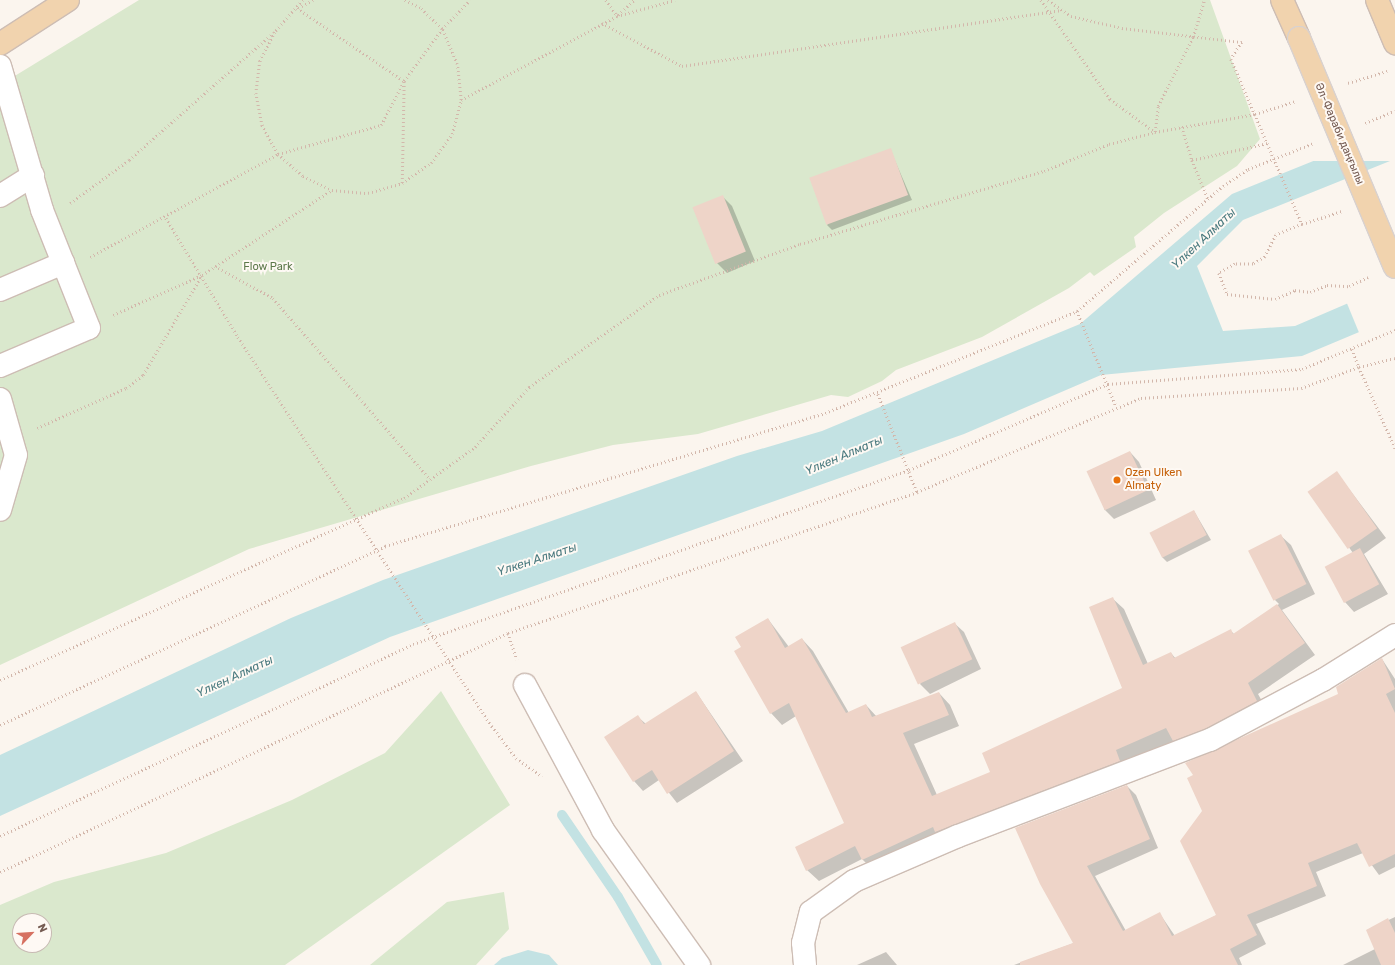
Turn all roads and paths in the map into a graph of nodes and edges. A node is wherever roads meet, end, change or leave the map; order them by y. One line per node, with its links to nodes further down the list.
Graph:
1 (68, 0): 23 (main road)
2 (303, 0): 14 (path)
3 (313, 0): 14 (path)
4 (404, 0): 19 (path)
5 (470, 0): 19 (path)
6 (606, 0): 17 (path)
7 (634, 0): 17 (path)
8 (675, 0): 17 (path)
9 (1041, 0): 16 (path)
10 (1048, 0): 15 (path)
11 (1204, 0): 21 (path)
12 (1282, 0): 49 (main road, Әл-Фараби даңғылы, bridge)
13 (1378, 2): 22 (main road)
14 (297, 8): 20 (path); 26 (path)
15 (1063, 10): 16 (path); 21 (path)
16 (1050, 13): 18 (path); 32 (path)
17 (617, 16): 18 (path)
18 (602, 24): 29 (path)
19 (442, 29): 26 (path); 29 (path)
20 (275, 32): 34 (path); 42 (path)
21 (1192, 37): 30 (path); 32 (path)
22 (1395, 43)
23 (0, 44)
24 (0, 66): 37 (street)
25 (1395, 68): 27 (path)
26 (404, 81): 34 (path); 38 (path)
27 (1344, 85)
28 (1300, 99): 30 (path)
29 (461, 100): 38 (path)
30 (1255, 114): 31 (path); 33 (path)
31 (1182, 127): 32 (path); 36 (path)
32 (1155, 132): 66 (path)
33 (1268, 144): 35 (path); 36 (path)
34 (278, 154): 39 (path); 44 (path)
35 (1274, 158): 41 (path); 43 (path)
36 (1192, 160): 41 (path)
37 (33, 175): 40 (street); 47 (street)
38 (402, 183): 39 (path)
39 (332, 190): 48 (path)
40 (0, 196)
41 (1208, 199): 52 (path)
42 (66, 205)
43 (1294, 206)
44 (166, 218): 46 (path); 50 (path)
45 (1302, 224): 49 (path)
46 (86, 258)
47 (63, 262): 51 (street); 57 (street)
48 (215, 266): 50 (path); 66 (path)
49 (1385, 271)
50 (202, 275): 53 (path); 63 (path); 73 (path, bridge)
51 (0, 290)
52 (1077, 311): 59 (path); 60 (path)
53 (110, 316)
54 (1395, 330): 55 (path)
55 (1352, 349): 58 (path); 59 (path)
56 (1395, 358): 58 (path)
57 (0, 366)
58 (1359, 367): 62 (path); 64 (path)
59 (1108, 384): 62 (path); 65 (path)
60 (878, 394): 65 (path, bridge); 72 (path)
61 (0, 399): 63 (street)
62 (1116, 406): 67 (path)
63 (12, 439): 68 (street)
64 (1395, 448)
65 (909, 470): 67 (path, bridge); 74 (path)
66 (430, 479): 70 (path)
67 (917, 492): 75 (path)
68 (0, 510)
69 (1395, 635): 77 (street)
70 (0, 680)
71 (525, 685): 73 (street)
72 (0, 725)
73 (575, 777): 76 (street)
74 (0, 836)
75 (0, 872)
76 (699, 965)
77 (804, 965)

